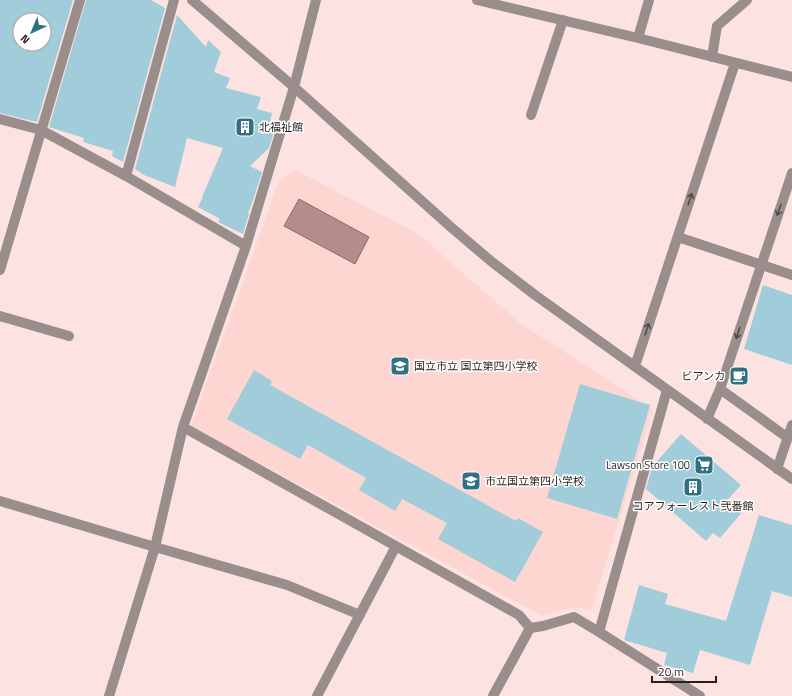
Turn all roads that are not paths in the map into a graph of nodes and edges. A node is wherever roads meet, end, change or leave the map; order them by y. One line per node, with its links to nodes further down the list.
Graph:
1 (80, 0): 16 (street)
2 (174, 0): 18 (street)
3 (192, 0): 13 (street)
4 (316, 0): 13 (street)
5 (478, 0): 8 (street)
6 (649, 0): 9 (street)
7 (747, 0): 10 (street)
8 (563, 20): 9 (street); 14 (street)
9 (638, 38): 10 (street)
10 (712, 56): 11 (street)
11 (735, 63): 12 (street); 19 (street, one-way to 11)
12 (792, 77)
13 (294, 87): 20 (street); 26 (street)
14 (531, 115)
15 (0, 119): 16 (street)
16 (41, 130): 18 (street); 22 (street)
17 (792, 173): 21 (street, one-way to 21)
18 (126, 176): 20 (street)
19 (678, 236): 21 (street); 26 (street, one-way to 19)
20 (246, 246): 31 (street)
21 (761, 265): 23 (street); 27 (street, one-way to 27)
22 (0, 270)
23 (792, 275)
24 (0, 316): 25 (street)
25 (69, 336)
26 (635, 366): 28 (street)
27 (720, 389): 29 (street); 32 (street)
28 (668, 390): 29 (street); 40 (street)
29 (706, 419): 33 (street)
30 (792, 425): 32 (street)
31 (183, 427): 36 (street); 37 (street)
32 (788, 438): 33 (street)
33 (777, 469): 34 (street)
34 (792, 479)
35 (0, 501): 37 (street)
36 (396, 546): 38 (street); 39 (street)
37 (155, 547): 38 (street); 41 (street)
38 (360, 615): 42 (street)
39 (530, 628): 40 (street); 43 (street)
40 (599, 632): 44 (street)
41 (109, 696)
42 (317, 696)
43 (493, 696)
44 (700, 696)

